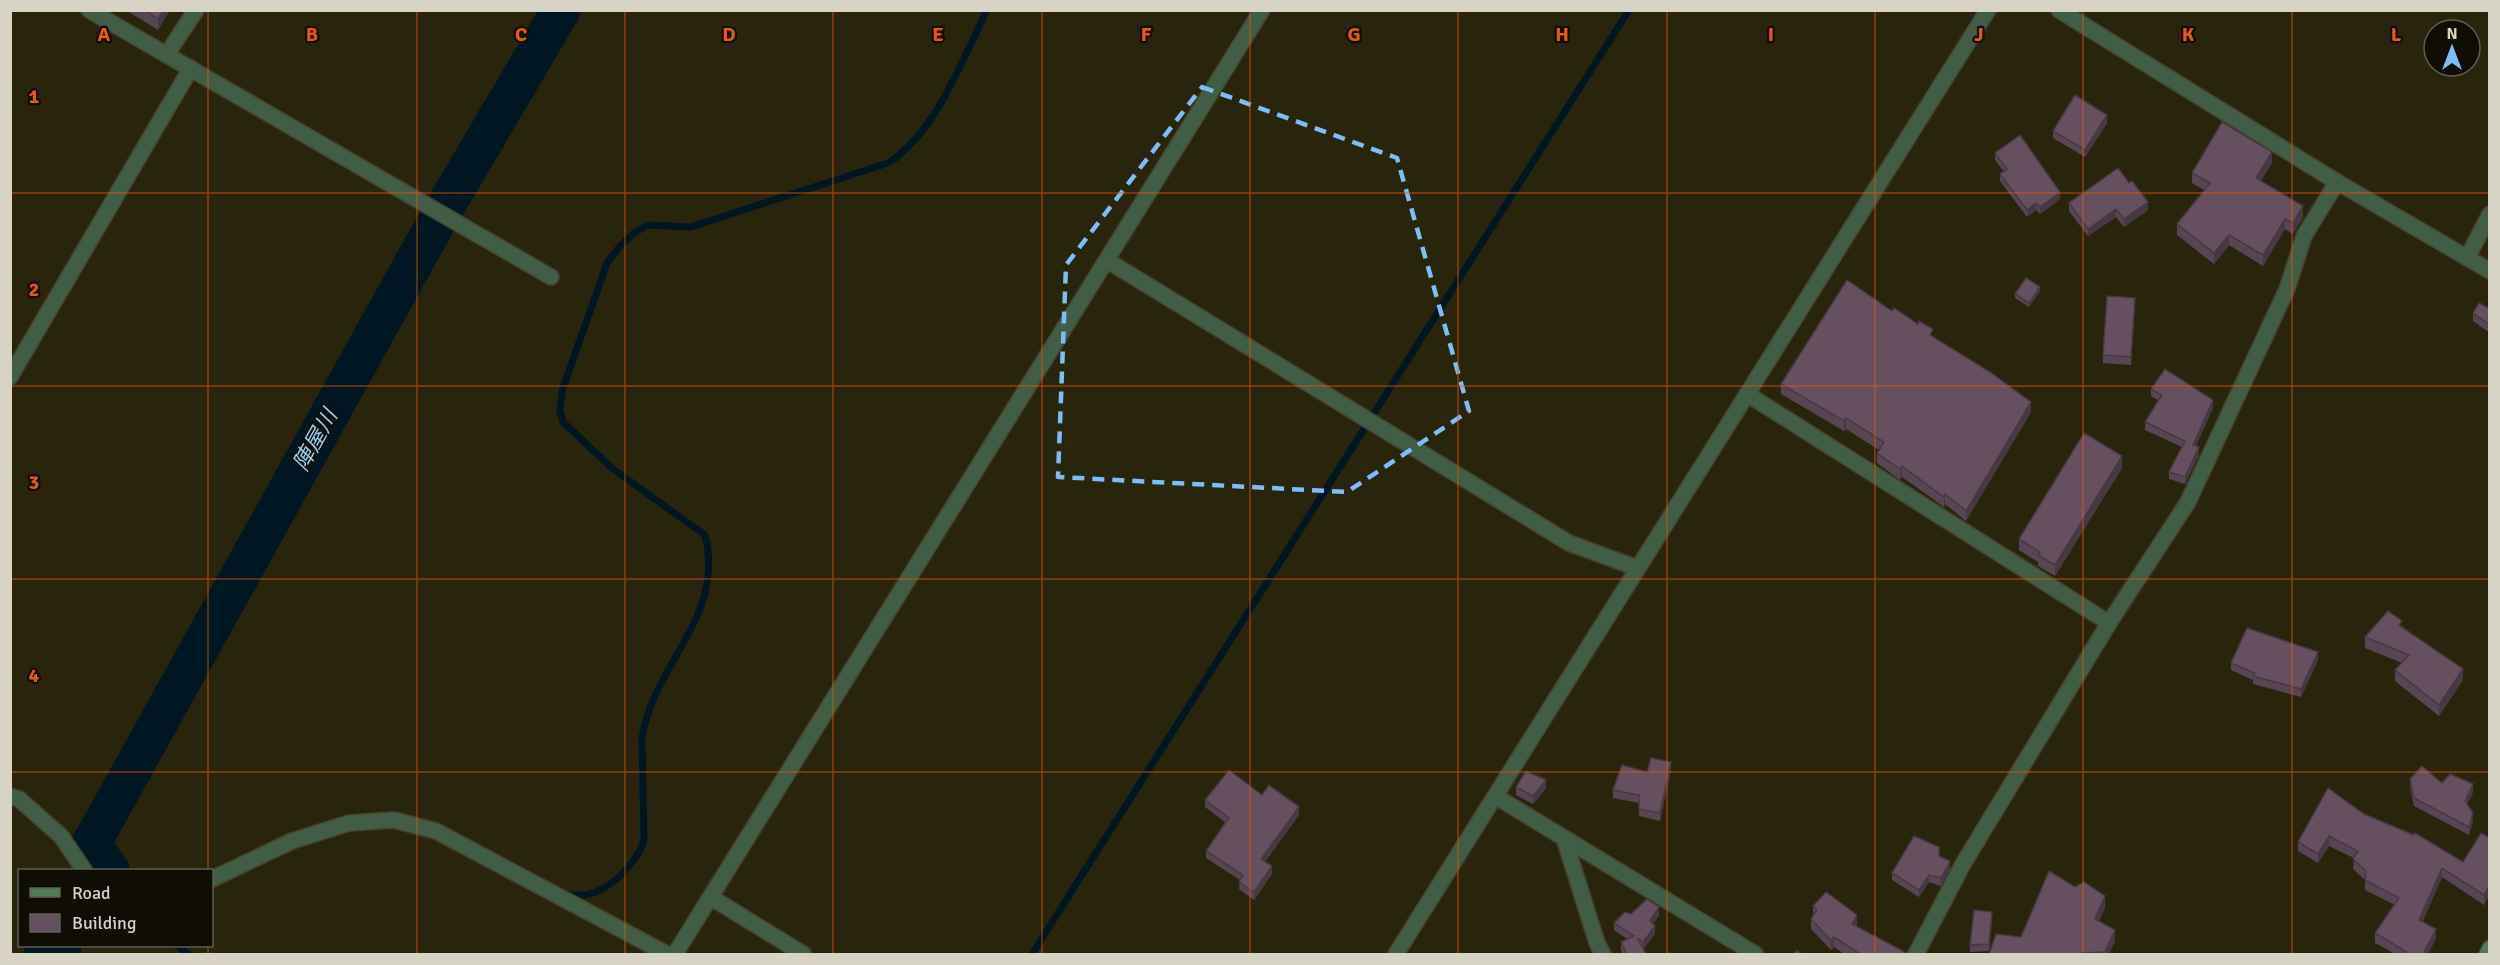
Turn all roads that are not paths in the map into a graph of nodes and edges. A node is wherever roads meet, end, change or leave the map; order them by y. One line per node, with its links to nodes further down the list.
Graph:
1 (89, 10): 6 (street)
2 (196, 10): 6 (street)
3 (1262, 10): 11 (street)
4 (1988, 10): 15 (street)
5 (2059, 10): 8 (street)
6 (167, 54): 7 (street)
7 (191, 68): 13 (street); 14 (street)
8 (2337, 182): 10 (street); 17 (street)
9 (2490, 214): 10 (street)
10 (2467, 258): 12 (street)
11 (1108, 261): 16 (street); 23 (street)
12 (2490, 271)
13 (551, 277)
14 (10, 377)
15 (1747, 394): 16 (street); 17 (street)
16 (1637, 568): 19 (street)
17 (2109, 623): 31 (street)
18 (10, 795): 21 (street)
19 (1495, 796): 20 (street); 28 (street)
20 (1564, 838): 29 (street); 30 (street)
21 (83, 869)
22 (213, 879): 25 (street)
23 (712, 898): 26 (street); 27 (street)
24 (2490, 948): 32 (main road)
25 (667, 954)
26 (675, 954)
27 (802, 954)
28 (1396, 954)
29 (1604, 954)
30 (1755, 954)
31 (1916, 954)
32 (2487, 954)

